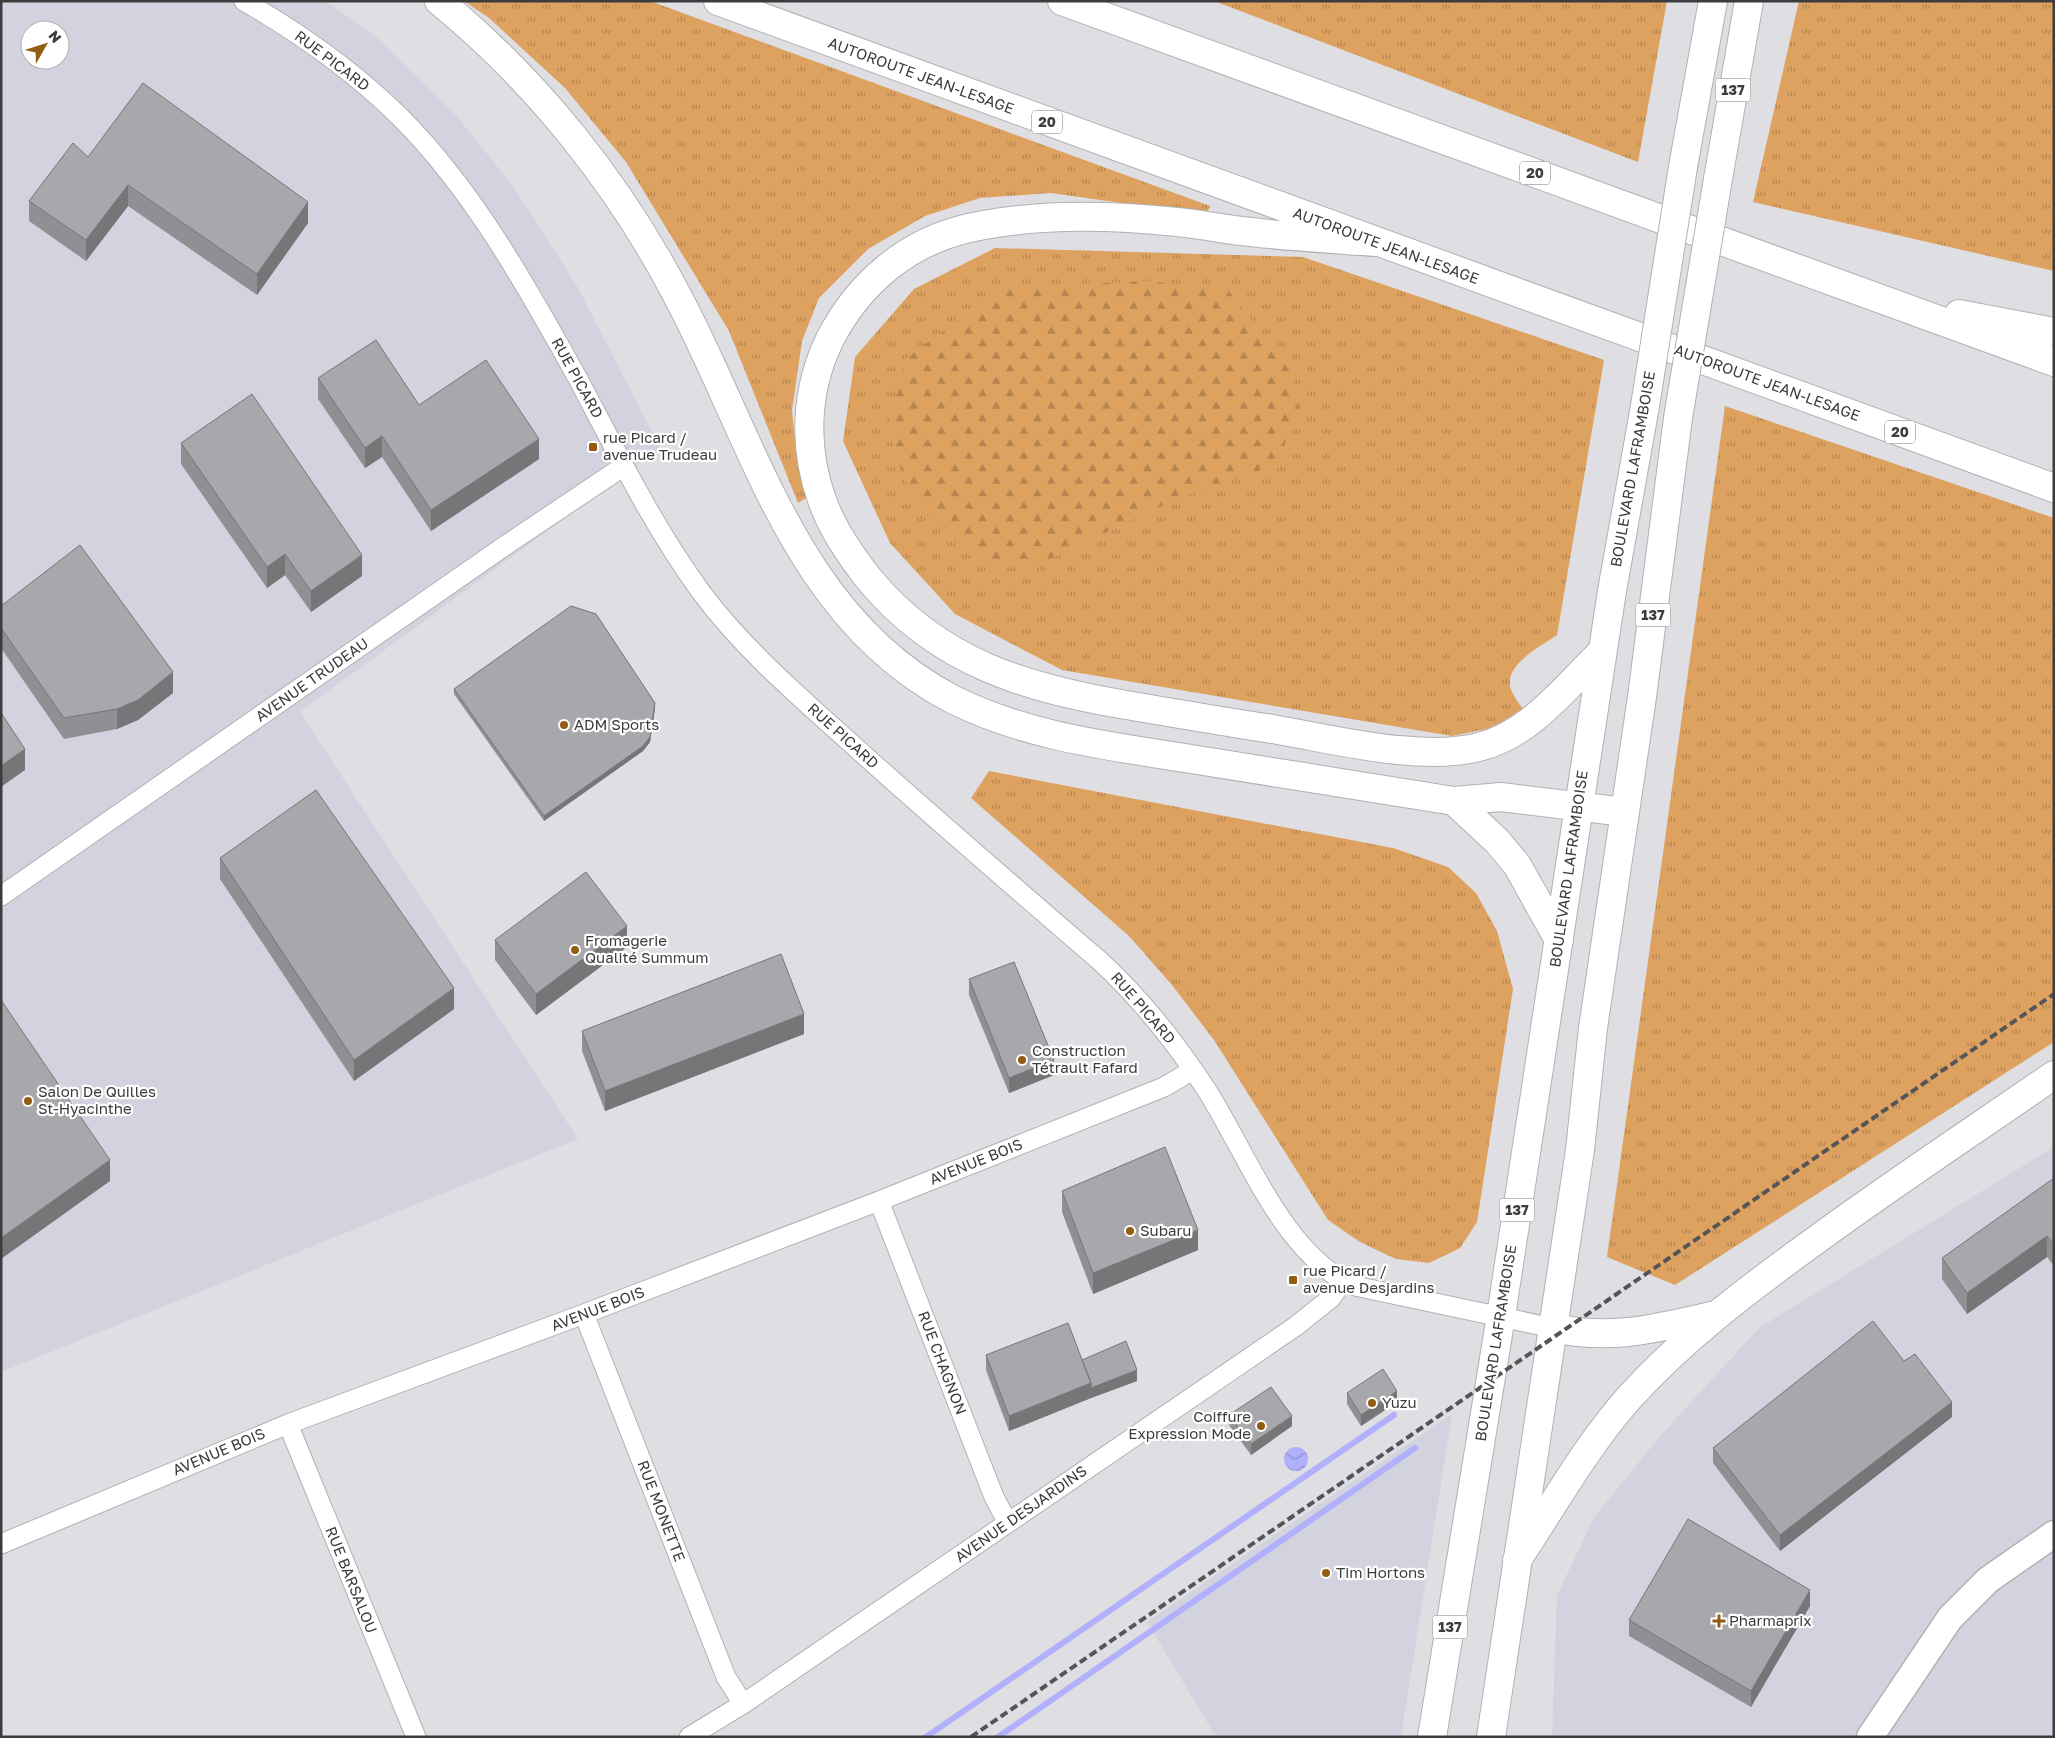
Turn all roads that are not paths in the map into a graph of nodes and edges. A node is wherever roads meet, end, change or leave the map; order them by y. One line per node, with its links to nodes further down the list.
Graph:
1 (244, 1): 11 (street, RUE PICARD)
2 (439, 1): 14 (main road)
3 (718, 1): 7 (main road, AUTOROUTE JEAN-LESAGE / 20)
4 (1062, 1): 8 (main road, 20)
5 (1713, 1): 13 (main road, BOULEVARD LAFRAMBOISE / 137, bridge)
6 (1749, 1): 16 (main road, 137, bridge)
7 (1376, 242): 12 (main road, AUTOROUTE JEAN-LESAGE / 20); 13 (main road)
8 (1874, 297): 9 (main road); 10 (main road, 20)
9 (2054, 332)
10 (2054, 362)
11 (624, 466): 17 (street, AVENUE TRUDEAU); 19 (street, RUE PICARD)
12 (2054, 488)
13 (1602, 652): 15 (main road, BOULEVARD LAFRAMBOISE / 137)
14 (1454, 801): 15 (main road); 18 (main road)
15 (1578, 806): 16 (main road); 18 (main road, BOULEVARD LAFRAMBOISE / 137)
16 (1625, 812): 26 (main road, 137)
17 (1, 896)
18 (1559, 940): 25 (main road, BOULEVARD LAFRAMBOISE / 137)
19 (1193, 1070): 21 (street, AVENUE BOIS); 22 (street, RUE PICARD)
20 (2054, 1075): 24 (main road)
21 (879, 1201): 23 (street, AVENUE BOIS); 28 (street, RUE CHAGNON)
22 (1342, 1281): 25 (street, RUE PICARD); 28 (street, AVENUE DESJARDINS)
23 (584, 1314): 27 (street, AVENUE BOIS); 32 (street, RUE MONETTE)
24 (1720, 1314): 26 (main road); 31 (main road)
25 (1501, 1316): 26 (street, RUE PICARD); 35 (main road, BOULEVARD LAFRAMBOISE / 137)
26 (1553, 1328): 31 (main road, 137)
27 (288, 1424): 30 (street, AVENUE BOIS); 33 (street, RUE BARSALOU)
28 (1008, 1523): 32 (street, AVENUE DESJARDINS)
29 (2054, 1534): 37 (street)
30 (1, 1544)
31 (1517, 1560): 36 (main road, 137)
32 (743, 1704): 34 (street, AVENUE DESJARDINS)
33 (416, 1737)
34 (689, 1737)
35 (1432, 1737)
36 (1492, 1737)
37 (1870, 1737)

